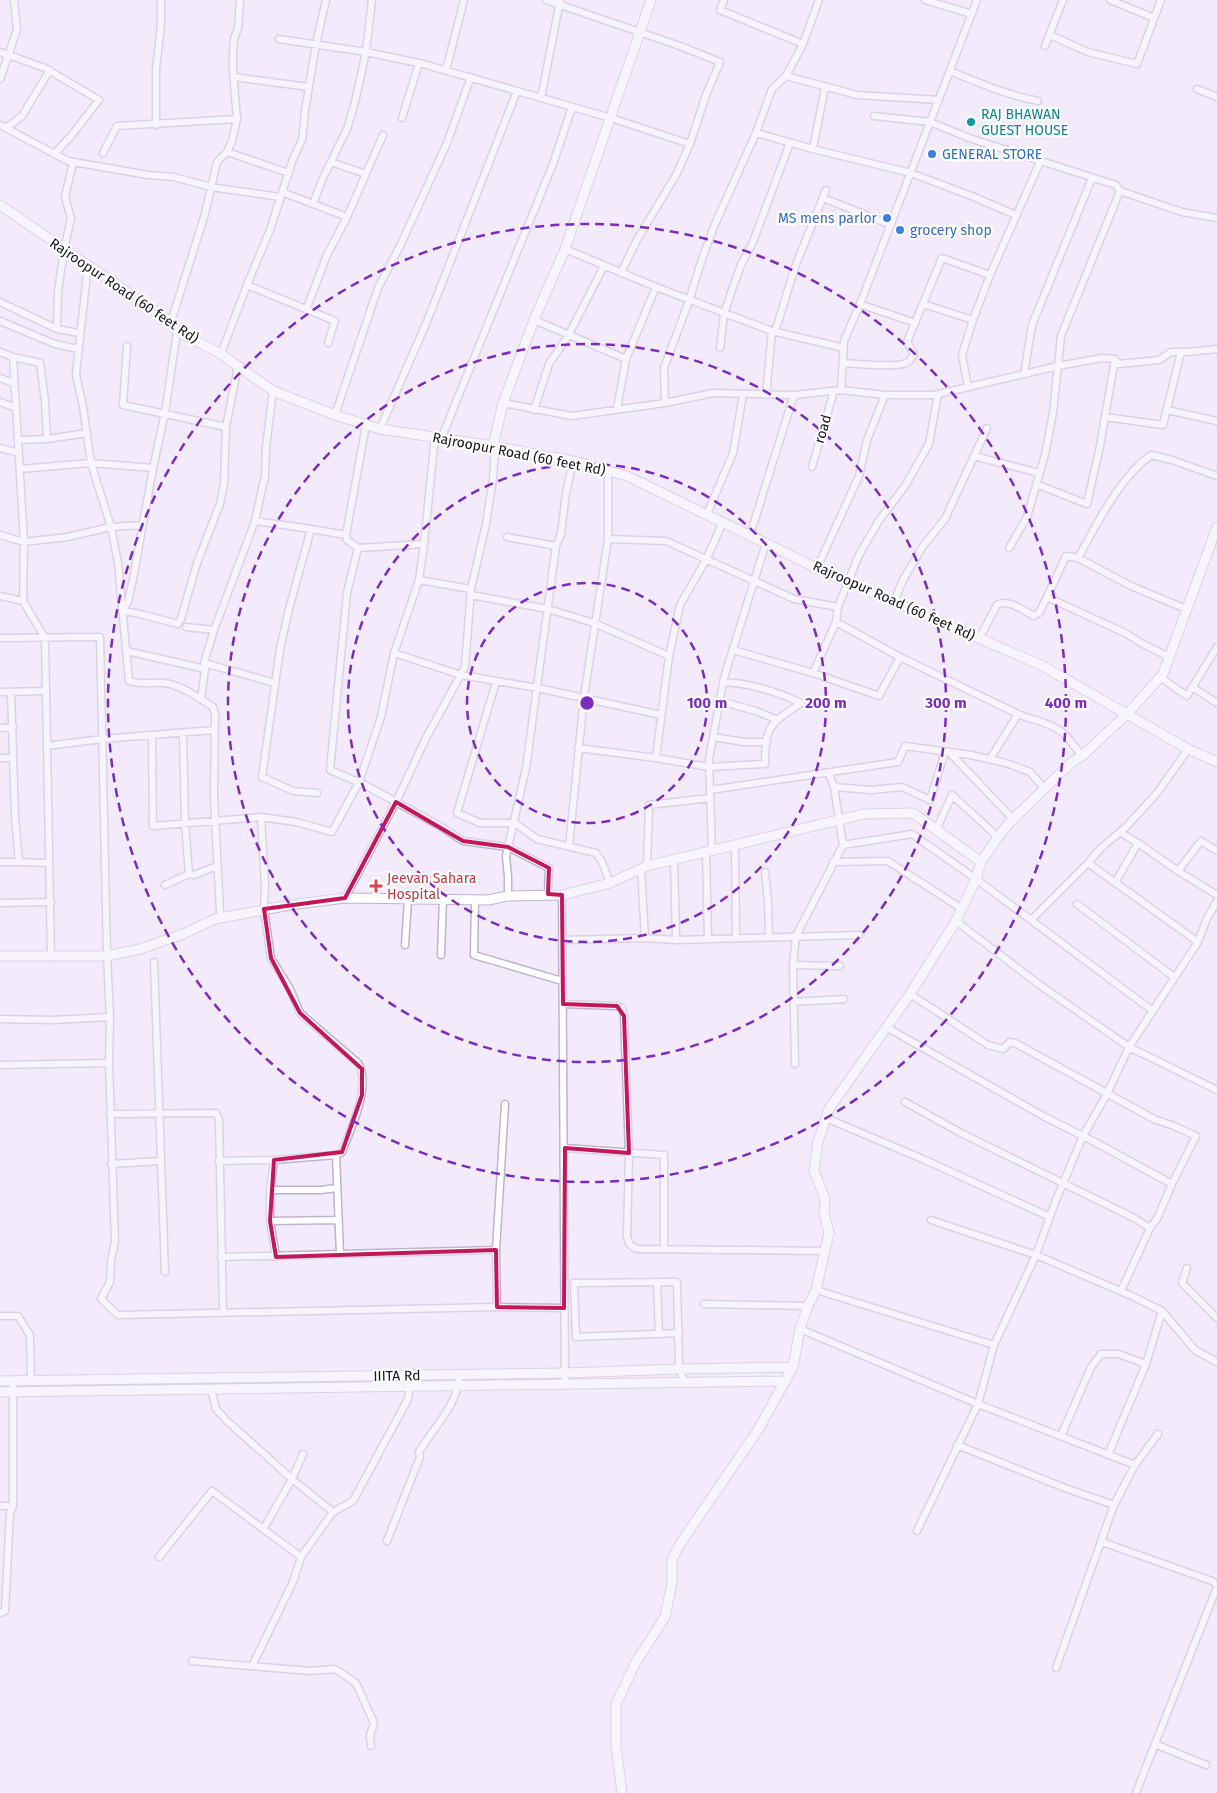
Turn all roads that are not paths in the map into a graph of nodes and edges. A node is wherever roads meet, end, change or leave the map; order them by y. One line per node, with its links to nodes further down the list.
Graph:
1 (14, 0): 27 (street)
2 (161, 0): 50 (street)
3 (240, 0): 33 (street)
4 (326, 0): 22 (street)
5 (372, 0): 26 (street)
6 (464, 0): 30 (street)
7 (546, 0): 16 (street)
8 (651, 0): 19 (street)
9 (724, 0): 23 (street)
10 (819, 0): 23 (street)
11 (925, 0): 17 (street)
12 (977, 0): 17 (street)
13 (1063, 0): 20 (street)
14 (1110, 0): 18 (street)
15 (1161, 0): 18 (street)
16 (560, 2): 19 (street); 41 (street)
17 (972, 14): 31 (street)
18 (1154, 18): 20 (street)
19 (640, 32): 47 (street); 55 (street)
20 (1050, 34): 24 (street)
21 (279, 39): 22 (street)
22 (316, 44): 26 (street); 36 (street)
23 (803, 44): 32 (street)
24 (1045, 46)
25 (0, 52): 27 (street)
26 (366, 52): 28 (street); 61 (street)
27 (9, 55): 29 (street); 35 (street)
28 (418, 63): 30 (street); 46 (street)
29 (50, 70): 51 (street); 59 (street)
30 (446, 70): 34 (street)
31 (950, 71): 42 (street); 43 (street)
32 (786, 76): 37 (street); 52 (street)
33 (234, 77): 36 (street); 48 (street)
34 (471, 78): 39 (street); 137 (street)
35 (0, 79)
36 (309, 87): 63 (street)
37 (825, 87): 42 (street); 56 (street)
38 (1197, 88): 40 (street)
39 (517, 91): 41 (street); 143 (street)
40 (1217, 97)
41 (541, 98): 44 (street)
42 (939, 100): 49 (street)
43 (1038, 101)
44 (572, 107): 47 (street); 145 (street)
45 (874, 116): 49 (street)
46 (402, 118)
47 (611, 118): 55 (street); 79 (street)
48 (237, 119): 50 (street); 57 (street)
49 (930, 122): 62 (street); 65 (street)
50 (156, 125): 58 (street)
51 (3, 126): 59 (street)
52 (756, 133): 54 (street); 86 (street)
53 (383, 135): 64 (street)
54 (790, 143): 56 (street); 91 (street)
55 (690, 144): 82 (street)
56 (813, 150): 65 (street)
57 (227, 152): 63 (street); 67 (street)
58 (103, 153)
59 (54, 154): 60 (street)
60 (73, 162): 67 (street); 78 (street)
61 (330, 162): 64 (street); 72 (street)
62 (1040, 162): 66 (street); 74 (street)
63 (288, 173): 70 (street)
64 (366, 174): 75 (street)
65 (911, 174): 74 (street); 77 (street)
66 (1092, 178): 69 (street); 117 (street)
67 (211, 187): 70 (street); 95 (street)
68 (826, 190): 71 (street)
69 (1120, 191): 76 (street); 116 (street)
70 (281, 195): 72 (street); 84 (street)
71 (823, 198): 77 (street); 99 (street)
72 (313, 204): 75 (street)
73 (0, 205): 78 (street, Rajroopur Road (60 feet Rd))
74 (1016, 215): 83 (street)
75 (347, 217): 90 (street)
76 (1217, 218)
77 (891, 225): 88 (street)
78 (64, 250): 80 (street, Rajroopur Road (60 feet Rd)); 97 (street)
79 (565, 250): 81 (street); 92 (street)
80 (88, 265): 95 (street, Rajroopur Road (60 feet Rd)); 100 (street)
81 (604, 266): 82 (street); 101 (street)
82 (621, 273): 85 (street)
83 (990, 274): 89 (street); 93 (street)
84 (247, 285): 90 (street); 110 (street)
85 (656, 288): 86 (street); 113 (street)
86 (689, 300): 91 (street); 130 (street)
87 (0, 302): 97 (street)
88 (860, 304): 96 (street); 105 (street)
89 (923, 304): 93 (street); 96 (street)
90 (306, 310): 102 (street)
91 (724, 314): 99 (street); 104 (street)
92 (534, 320): 101 (street); 131 (street)
93 (973, 320): 120 (street)
94 (0, 321): 106 (street)
95 (171, 322): 98 (street, Rajroopur Road (60 feet Rd))
96 (915, 323): 114 (street)
97 (57, 329): 100 (street)
98 (177, 331): 110 (street, Rajroopur Road (60 feet Rd)); 136 (street)
99 (773, 332): 105 (street); 128 (street)
100 (79, 333): 106 (street)
101 (568, 336): 113 (street); 134 (street)
102 (328, 343)
103 (127, 346): 136 (street)
104 (720, 348)
105 (844, 348): 114 (street)
106 (78, 349): 144 (street)
107 (1217, 349): 109 (street)
108 (0, 352): 111 (street)
109 (1181, 352): 112 (street); 135 (street)
110 (221, 354): 115 (street, Rajroopur Road (60 feet Rd))
111 (13, 357): 119 (street); 146 (street)
112 (1115, 358): 116 (street); 138 (street)
113 (626, 359): 133 (street)
114 (843, 363): 122 (street)
115 (238, 366): 123 (street, Rajroopur Road (60 feet Rd)); 141 (street)
116 (1058, 366): 117 (street); 158 (street)
117 (1024, 374): 120 (street)
118 (0, 378): 119 (street)
119 (14, 384): 132 (street)
120 (968, 387): 126 (street)
121 (834, 390): 122 (street); 124 (street); 154 (street, road)
122 (842, 390): 125 (street)
123 (273, 391): 137 (street, Rajroopur Road (60 feet Rd)); 162 (street)
124 (794, 394): 128 (street); 170 (street)
125 (885, 394): 126 (street); 181 (street)
126 (938, 394): 184 (street)
127 (743, 395): 128 (street); 130 (street); 161 (street)
128 (766, 395)
129 (0, 402): 132 (street)
130 (665, 402): 133 (street)
131 (502, 403): 134 (street); 148 (street)
132 (16, 408): 147 (street)
133 (617, 409): 134 (street)
134 (534, 410)
135 (1167, 410): 138 (street); 139 (street)
136 (165, 413): 141 (street); 155 (street)
137 (335, 414): 140 (street, Rajroopur Road (60 feet Rd))
138 (1105, 417): 160 (street)
139 (1217, 421)
140 (366, 425): 143 (street, Rajroopur Road (60 feet Rd)); 169 (street)
141 (226, 427): 193 (street)
142 (987, 428): 151 (street)
143 (380, 429): 145 (street, Rajroopur Road (60 feet Rd))
144 (87, 433): 146 (street); 153 (street)
145 (438, 438): 148 (street, Rajroopur Road (60 feet Rd)); 175 (street)
146 (47, 439): 147 (street)
147 (18, 440): 150 (street)
148 (494, 447): 152 (street, Rajroopur Road (60 feet Rd)); 185 (street)
149 (0, 448): 150 (street)
150 (19, 453): 156 (street)
151 (974, 456): 158 (street); 189 (street)
152 (573, 461): 157 (street, Rajroopur Road (60 feet Rd)); 176 (street)
153 (91, 463): 155 (street); 156 (street); 166 (street)
154 (812, 467)
155 (152, 468): 164 (street)
156 (20, 469): 173 (street)
157 (608, 470): 161 (street, Rajroopur Road (60 feet Rd)); 172 (street)
158 (1040, 473): 160 (street)
159 (1217, 476): 179 (street)
160 (1036, 484): 178 (street)
161 (707, 514): 163 (street, Rajroopur Road (60 feet Rd))
162 (255, 521): 167 (street); 197 (street)
163 (724, 522): 170 (street, Rajroopur Road (60 feet Rd)); 180 (street)
164 (143, 525): 166 (street); 193 (street)
165 (1217, 527): 191 (street)
166 (111, 528): 173 (street); 193 (street)
167 (312, 529): 169 (street); 214 (street)
168 (0, 535): 173 (street)
169 (346, 535): 177 (street)
170 (750, 535): 174 (street, Rajroopur Road (60 feet Rd))
171 (507, 537): 176 (street)
172 (608, 539): 180 (street); 195 (street)
173 (24, 542): 188 (street)
174 (766, 543): 181 (street, Rajroopur Road (60 feet Rd)); 183 (street)
175 (424, 544): 177 (street); 182 (street)
176 (556, 546): 192 (street)
177 (358, 548): 248 (street)
178 (1009, 548)
179 (1078, 558): 187 (street); 191 (street)
180 (706, 560): 183 (street); 205 (street)
181 (817, 568): 184 (street, Rajroopur Road (60 feet Rd))
182 (418, 580): 185 (street); 204 (street)
183 (754, 581): 190 (street); 202 (street)
184 (848, 582): 189 (street, Rajroopur Road (60 feet Rd)); 190 (street)
185 (471, 592): 192 (street); 210 (street)
186 (0, 596): 188 (street)
187 (1047, 597): 200 (street); 207 (street)
188 (23, 601): 199 (street)
189 (894, 602): 200 (street, Rajroopur Road (60 feet Rd))
190 (838, 607): 194 (street)
191 (1186, 609): 207 (street)
192 (548, 610): 195 (street); 216 (street)
193 (122, 612): 203 (street)
194 (836, 622): 206 (street); 209 (street)
195 (594, 623): 205 (street); 220 (street)
196 (186, 627): 197 (street)
197 (214, 630): 208 (street)
198 (0, 638): 199 (street)
199 (45, 638): 219 (street); 234 (street)
200 (980, 639): 226 (street, Rajroopur Road (60 feet Rd))
201 (1217, 647): 215 (street)
202 (733, 650): 209 (street); 213 (street)
203 (127, 651): 208 (street); 221 (street)
204 (394, 653): 210 (street); 248 (street)
205 (669, 656): 224 (street)
206 (900, 657): 209 (street); 225 (street)
207 (1169, 657): 211 (street)
208 (204, 666): 214 (street); 221 (street)
209 (813, 673)
210 (461, 675): 212 (street); 254 (street)
211 (1160, 677): 215 (street); 226 (street)
212 (496, 682): 216 (street); 260 (street)
213 (723, 682): 222 (street); 227 (street)
214 (275, 683): 252 (street)
215 (1192, 687): 223 (street)
216 (538, 688): 220 (street); 260 (street)
217 (0, 692): 218 (street)
218 (11, 692): 219 (street); 228 (street)
219 (46, 692): 236 (street)
220 (584, 697): 224 (street); 237 (street)
221 (201, 700): 230 (street)
222 (720, 701): 227 (street); 233 (street)
223 (1217, 703)
224 (661, 714): 243 (street)
225 (1018, 714): 240 (street); 244 (street)
226 (1127, 714): 238 (street, Rajroopur Road (60 feet Rd)); 240 (street)
227 (778, 720): 235 (street)
228 (13, 727): 229 (street); 242 (street)
229 (0, 728)
230 (214, 730): 231 (street); 258 (street)
231 (183, 733): 232 (street); 259 (street)
232 (152, 735): 234 (street); 259 (street)
233 (713, 736): 235 (street); 246 (street)
234 (102, 739): 236 (street); 316 (street)
235 (767, 742): 246 (street)
236 (47, 746): 276 (street)
237 (578, 748): 243 (street); 266 (street)
238 (1188, 749): 245 (street, Rajroopur Road (60 feet Rd)); 262 (street)
239 (948, 752): 244 (street); 247 (street); 249 (street); 256 (street)
240 (1082, 756): 250 (street)
241 (0, 758): 242 (street)
242 (13, 758): 273 (street)
243 (656, 758): 246 (street)
244 (990, 759): 250 (street)
245 (1217, 762)
246 (709, 767): 251 (street)
247 (829, 773): 249 (street); 251 (street)
248 (359, 782): 254 (street); 255 (street)
249 (834, 787): 257 (street)
250 (1044, 788): 256 (street)
251 (710, 790): 253 (street)
252 (317, 793)
253 (710, 798): 269 (street); 279 (street)
254 (396, 802): 268 (street); 291 (street)
255 (262, 817): 258 (street); 299 (street)
256 (1013, 819): 263 (street)
257 (838, 820): 261 (street); 265 (street); 267 (street)
258 (216, 821): 259 (street); 278 (street)
259 (184, 823): 282 (street)
260 (514, 823): 266 (street); 268 (street)
261 (936, 830): 263 (street); 275 (street)
262 (1120, 832): 264 (street); 277 (street)
263 (998, 836): 275 (street)
264 (1138, 843): 280 (street); 285 (street)
265 (843, 845): 274 (street); 283 (street)
266 (568, 846): 284 (street)
267 (735, 846): 269 (street); 308 (street)
268 (508, 847): 287 (street); 290 (street)
269 (709, 851): 271 (street); 309 (street)
270 (1217, 851): 280 (street)
271 (674, 860): 279 (street); 311 (street)
272 (0, 862): 273 (street)
273 (19, 862): 276 (street)
274 (833, 862): 300 (street); 305 (street)
275 (982, 862): 283 (street)
276 (48, 863): 296 (street)
277 (1088, 863): 285 (street); 302 (street)
278 (218, 866): 282 (street); 301 (street)
279 (644, 868): 284 (street); 307 (street)
280 (1178, 871): 289 (street)
281 (765, 872): 306 (street)
282 (189, 874): 286 (street)
283 (976, 879): 300 (street); 302 (street)
284 (610, 883): 288 (street)
285 (1115, 883): 312 (street)
286 (165, 885)
287 (548, 894): 288 (street); 290 (street)
288 (562, 895): 310 (street)
289 (1217, 895)
290 (508, 896): 294 (street)
291 (345, 898): 293 (street); 299 (street)
292 (443, 899): 293 (street); 294 (street); 314 (street)
293 (408, 900): 313 (street)
294 (475, 900): 322 (street)
295 (1217, 901): 312 (street)
296 (51, 902): 297 (street); 317 (street)
297 (0, 903)
298 (1077, 904): 321 (street)
299 (264, 909): 316 (street); 345 (street)
300 (962, 909): 303 (street)
301 (220, 912)
302 (1031, 920): 327 (street)
303 (956, 921): 323 (street); 331 (street)
304 (859, 935): 305 (street)
305 (796, 936): 306 (street); 319 (street)
306 (769, 937): 308 (street)
307 (645, 938): 310 (street); 311 (street)
308 (736, 938): 309 (street)
309 (708, 939): 311 (street)
310 (562, 940): 322 (street)
311 (676, 940)
312 (1198, 942): 321 (street)
313 (405, 945)
314 (441, 955)
315 (0, 956): 317 (street)
316 (107, 956): 317 (street); 328 (street)
317 (51, 957)
318 (154, 962): 339 (street)
319 (793, 965): 320 (street); 325 (street)
320 (840, 966)
321 (1174, 977): 327 (street)
322 (562, 981): 326 (street)
323 (910, 994): 330 (street); 336 (street)
324 (844, 999): 325 (street)
325 (794, 1002): 334 (street)
326 (563, 1004): 343 (street); 344 (street)
327 (1153, 1011): 331 (street)
328 (110, 1017): 329 (street); 332 (street)
329 (0, 1019)
330 (886, 1027): 341 (street); 342 (street)
331 (1129, 1047): 335 (street); 336 (street)
332 (109, 1063): 333 (street); 340 (street)
333 (0, 1064)
334 (795, 1064)
335 (1217, 1090)
336 (1107, 1094): 342 (street); 351 (street)
337 (905, 1102): 350 (street)
338 (505, 1104): 360 (street)
339 (159, 1112): 340 (street); 347 (street); 348 (street)
340 (110, 1114): 349 (street)
341 (826, 1118): 354 (street); 361 (street)
342 (1083, 1136): 350 (street); 351 (street)
343 (564, 1148): 344 (street); 374 (street)
344 (629, 1153): 359 (street); 359 (street)
345 (336, 1155): 346 (street); 352 (street)
346 (274, 1160): 348 (street); 353 (street)
347 (160, 1161): 349 (street); 367 (street)
348 (219, 1161): 365 (street)
349 (111, 1164): 376 (street)
350 (1064, 1183): 354 (street); 358 (street)
351 (1172, 1184): 358 (street)
352 (337, 1188): 353 (street); 355 (street)
353 (270, 1190): 357 (street)
354 (1050, 1217): 363 (street)
355 (338, 1220): 357 (street); 362 (street)
356 (931, 1220): 363 (street)
357 (270, 1221): 364 (street)
358 (1150, 1228): 370 (street)
359 (664, 1249): 361 (street)
360 (496, 1250): 362 (street); 373 (street)
361 (825, 1251): 369 (street)
362 (340, 1254): 364 (street)
363 (1036, 1255): 370 (street); 382 (street)
364 (276, 1257): 365 (street)
365 (222, 1258): 376 (street)
366 (1187, 1268): 378 (street)
367 (165, 1272)
368 (657, 1283): 380 (street); 381 (street); 381 (street)
369 (816, 1290): 372 (street); 382 (street)
370 (1121, 1291): 375 (street)
371 (704, 1304): 372 (street)
372 (808, 1306): 379 (street)
373 (497, 1307): 374 (street); 376 (street)
374 (564, 1308): 387 (street)
375 (1162, 1311): 383 (street); 384 (street)
376 (223, 1312)
377 (0, 1316): 390 (street)
378 (1217, 1318)
379 (800, 1329): 385 (street); 402 (street)
380 (679, 1333): 381 (street); 386 (street)
381 (659, 1334)
382 (994, 1345): 402 (street)
383 (1217, 1362)
384 (1146, 1364): 404 (street); 407 (street)
385 (793, 1367): 386 (street, IIITA Rd); 393 (street)
386 (679, 1369): 387 (street, IIITA Rd); 394 (street)
387 (565, 1373): 388 (street, IIITA Rd); 395 (street)
388 (459, 1375): 389 (street, IIITA Rd); 396 (street)
389 (372, 1376): 390 (street, IIITA Rd); 398 (street)
390 (31, 1380): 392 (street, IIITA Rd)
391 (0, 1381): 392 (street, IIITA Rd)
392 (13, 1381): 401 (street)
393 (786, 1381): 394 (street, IIITA Rd); 428 (street)
394 (685, 1383): 395 (street, IIITA Rd)
395 (565, 1385): 396 (street, IIITA Rd)
396 (459, 1386): 397 (street, IIITA Rd); 416 (street)
397 (410, 1387): 398 (street, IIITA Rd); 413 (street)
398 (373, 1388): 399 (street, IIITA Rd)
399 (211, 1390): 401 (street, IIITA Rd); 409 (street)
400 (0, 1392): 401 (street, IIITA Rd)
401 (13, 1392): 412 (street)
402 (978, 1404): 404 (street); 405 (street)
403 (1158, 1434): 408 (street)
404 (1061, 1436): 407 (street)
405 (957, 1445): 410 (street); 415 (street)
406 (303, 1454): 409 (street)
407 (1108, 1455): 408 (street)
408 (1135, 1464): 410 (street)
409 (292, 1479): 413 (street); 414 (street)
410 (1114, 1505): 417 (street)
411 (0, 1506): 412 (street)
412 (13, 1506): 421 (street)
413 (333, 1512): 419 (street)
414 (264, 1528): 418 (street); 419 (street)
415 (917, 1531)
416 (387, 1541)
417 (1102, 1542): 420 (street); 424 (street)
418 (159, 1557)
419 (301, 1557): 423 (street)
420 (1217, 1586): 425 (street)
421 (0, 1613)
422 (192, 1661): 423 (street)
423 (252, 1666): 426 (street)
424 (1056, 1668)
425 (1155, 1744): 427 (street); 429 (street)
426 (371, 1746)
427 (1206, 1765)
428 (622, 1793)
429 (1136, 1793)

